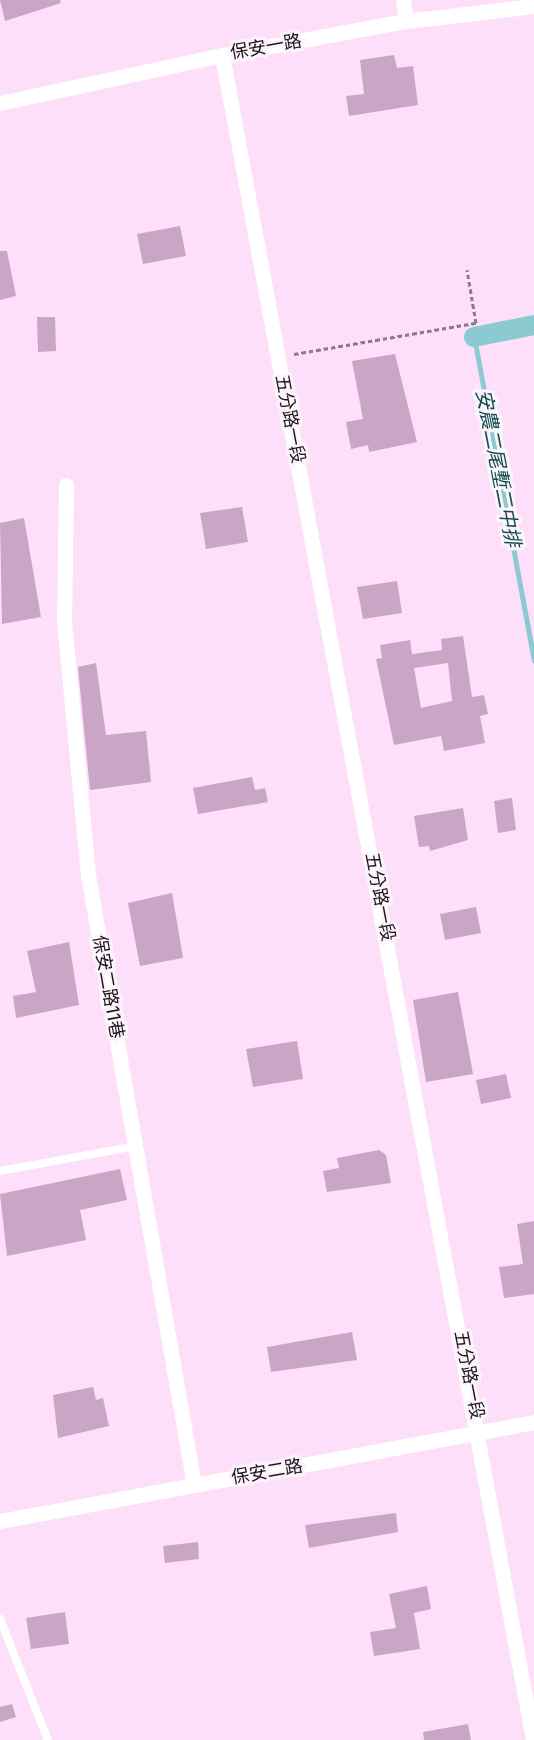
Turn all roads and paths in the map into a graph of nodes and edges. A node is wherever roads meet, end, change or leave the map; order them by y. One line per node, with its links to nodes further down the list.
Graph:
1 (403, 0): 3 (street)
2 (534, 6): 3 (street, 保安一路)
3 (406, 21): 4 (street, 保安一路)
4 (222, 55): 5 (street, 保安一路); 7 (street, 五分路一段)
5 (0, 103)
6 (467, 270): 7 (path)
7 (278, 356): 12 (street, 五分路一段)
8 (66, 485): 9 (street, 保安二路11巷)
9 (137, 1146): 10 (lane); 13 (street, 保安二路11巷)
10 (0, 1171)
11 (534, 1422): 12 (street, 保安二路)
12 (480, 1433): 13 (street, 保安二路); 17 (street, 五分路一段)
13 (194, 1485): 14 (street, 保安二路)
14 (0, 1521)
15 (0, 1619): 16 (lane)
16 (48, 1740)
17 (533, 1740)

